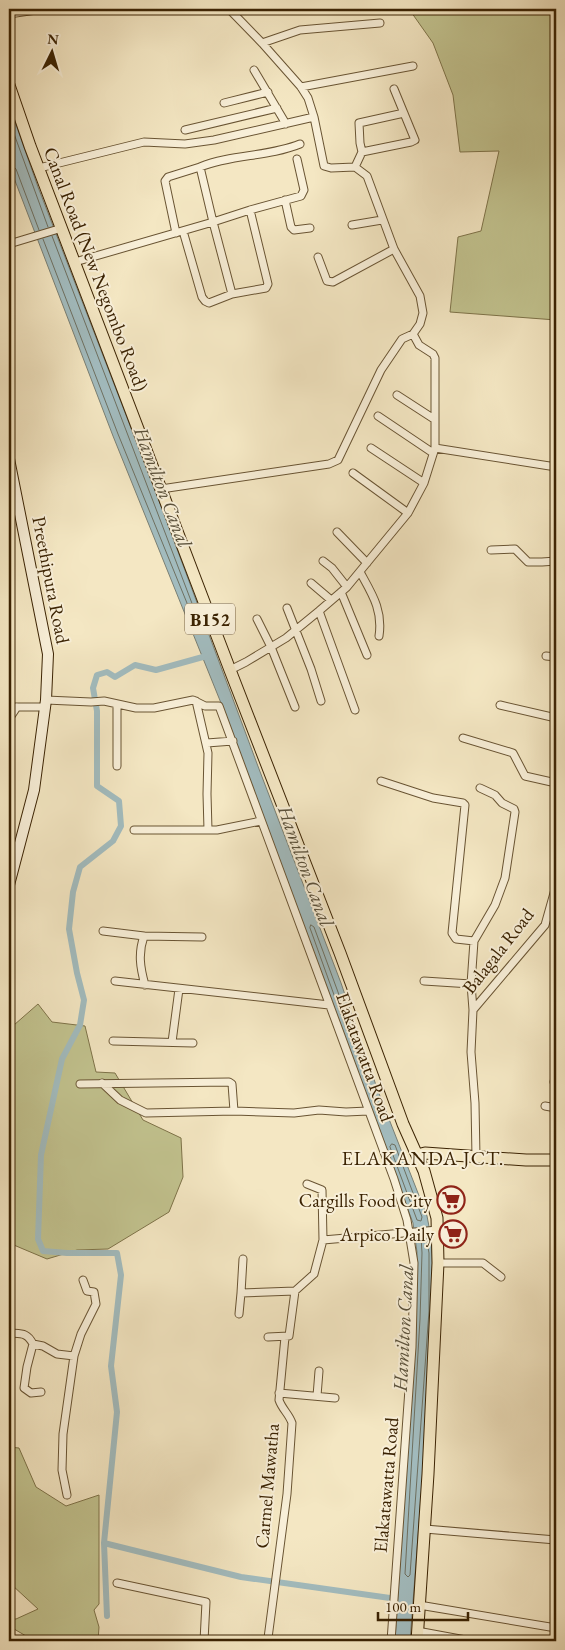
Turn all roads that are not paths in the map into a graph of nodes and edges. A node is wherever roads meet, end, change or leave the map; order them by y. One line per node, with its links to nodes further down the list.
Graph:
1 (43, 9): 3 (street)
2 (232, 10): 5 (street)
3 (9, 14)
4 (380, 23): 5 (street)
5 (262, 43): 9 (street)
6 (413, 66): 9 (street)
7 (254, 70): 11 (street)
8 (9, 85): 23 (main road, Canal Road (New Negombo Road) / B152)
9 (301, 87): 15 (street)
10 (394, 88): 14 (street)
11 (268, 92): 12 (street); 13 (street)
12 (224, 103)
13 (277, 108): 16 (street); 17 (street)
14 (404, 113): 19 (street); 19 (street)
15 (314, 117): 16 (street); 21 (street)
16 (286, 124): 23 (street)
17 (185, 130)
18 (300, 144): 22 (street)
19 (362, 152): 21 (street)
20 (297, 159): 24 (street)
21 (355, 166): 26 (street)
22 (200, 167): 27 (street); 31 (street)
23 (39, 168): 30 (main road, Canal Road (New Negombo Road) / B152)
24 (284, 200): 25 (street); 29 (street)
25 (250, 210): 27 (street); 36 (street)
26 (382, 220): 28 (street); 33 (street)
27 (213, 222): 31 (street); 36 (street)
28 (352, 225)
29 (310, 228)
30 (60, 229): 32 (street); 35 (main road, Canal Road (New Negombo Road) / B152)
31 (180, 232): 35 (street); 36 (street)
32 (9, 244)
33 (394, 248): 34 (street); 37 (street)
34 (318, 257)
35 (75, 262): 47 (main road, Canal Road (New Negombo Road) / B152)
36 (232, 294)
37 (413, 334): 40 (street); 47 (street)
38 (397, 395): 40 (street)
39 (378, 416): 42 (street)
40 (434, 419): 42 (street)
41 (371, 448): 46 (street)
42 (434, 450): 44 (street); 46 (street)
43 (9, 459): 71 (street, Preethipura Road)
44 (556, 467)
45 (353, 473): 48 (street)
46 (424, 483): 48 (street)
47 (161, 489): 68 (main road, Canal Road (New Negombo Road) / B152)
48 (408, 514): 53 (street)
49 (337, 532): 53 (street)
50 (491, 550): 51 (street)
51 (556, 560)
52 (323, 561): 56 (street)
53 (367, 563): 54 (street)
54 (360, 572): 56 (street); 63 (street)
55 (311, 582): 58 (street)
56 (347, 587): 57 (street)
57 (341, 592): 58 (street); 65 (street)
58 (331, 600): 60 (street)
59 (287, 608): 62 (street)
60 (319, 611): 62 (street); 77 (street)
61 (257, 619): 64 (street)
62 (296, 629): 64 (street); 70 (street)
63 (379, 636)
64 (271, 647): 68 (street); 76 (street)
65 (367, 654)
66 (546, 656): 67 (street)
67 (556, 657)
68 (230, 670): 114 (main road, Canal Road (New Negombo Road) / B152)
69 (196, 701): 72 (street); 81 (street, Elakatawatta Road); 82 (street)
70 (321, 701)
71 (45, 703): 72 (street); 75 (street); 90 (street, Preethipura Road)
72 (117, 704): 83 (street)
73 (500, 705): 78 (street)
74 (9, 707): 75 (street)
75 (17, 707): 79 (street)
76 (295, 707)
77 (355, 710)
78 (556, 718)
79 (9, 719)
80 (463, 738): 85 (street)
81 (233, 741): 82 (street); 87 (street, Elakatawatta Road)
82 (207, 743): 89 (street)
83 (117, 766)
84 (381, 781): 95 (street)
85 (556, 783)
86 (480, 788): 95 (street)
87 (261, 822): 89 (street); 101 (street, Elakatawatta Road)
88 (134, 830): 89 (street)
89 (208, 830)
90 (9, 885)
91 (556, 886): 102 (street, Balagala Road)
92 (103, 931): 93 (street)
93 (144, 936): 94 (street); 99 (street)
94 (202, 937)
95 (474, 941): 98 (street)
96 (424, 980): 98 (street)
97 (115, 981): 99 (street)
98 (471, 984): 102 (street)
99 (145, 985): 100 (street)
100 (179, 989): 101 (street); 104 (street)
101 (329, 1005): 113 (street, Elakatawatta Road)
102 (473, 1010): 116 (street, Balagala Road)
103 (113, 1041): 104 (street)
104 (172, 1042): 105 (street)
105 (192, 1043)
106 (556, 1073): 107 (street)
107 (554, 1082)
108 (102, 1083): 109 (street); 112 (street); 112 (street)
109 (80, 1084)
110 (545, 1106): 111 (street)
111 (556, 1108)
112 (234, 1111): 113 (street)
113 (368, 1111): 121 (street, Elakatawatta Road)
114 (417, 1155): 115 (main road); 118 (main road, Canal Road (New Negombo Road) / B152)
115 (448, 1156): 116 (main road); 118 (main road)
116 (476, 1157): 117 (main road)
117 (556, 1160)
118 (424, 1171): 120 (main road, Canal Road (New Negombo Road) / B152)
119 (307, 1184): 122 (street)
120 (435, 1231): 121 (street); 124 (main road, Canal Road (New Negombo Road) / B152)
121 (411, 1233): 122 (street); 149 (street, Elakatawatta Road)
122 (324, 1240): 127 (street)
123 (244, 1259): 128 (street)
124 (438, 1262): 125 (street); 141 (main road, Canal Road (New Negombo Road) / B152)
125 (502, 1277)
126 (83, 1280): 134 (street)
127 (294, 1290): 128 (street); 132 (street)
128 (241, 1293): 129 (street)
129 (239, 1314)
130 (9, 1333): 133 (street)
131 (268, 1337): 132 (street)
132 (285, 1337): 137 (street)
133 (33, 1344): 134 (street); 136 (street)
134 (74, 1356): 140 (street)
135 (320, 1370): 138 (street)
136 (42, 1392)
137 (279, 1393): 138 (street); 148 (street, Carmel Mawatha)
138 (317, 1396): 139 (street)
139 (335, 1398)
140 (67, 1495)
141 (425, 1529): 142 (street); 144 (main road, Canal Road (New Negombo Road) / B152)
142 (556, 1540)
143 (117, 1584): 147 (street)
144 (419, 1605): 145 (street); 146 (main road, Canal Road (New Negombo Road) / B152)
145 (556, 1628)
146 (417, 1636): 150 (street)
147 (204, 1641)
148 (270, 1641)
149 (391, 1641)
150 (472, 1641)

